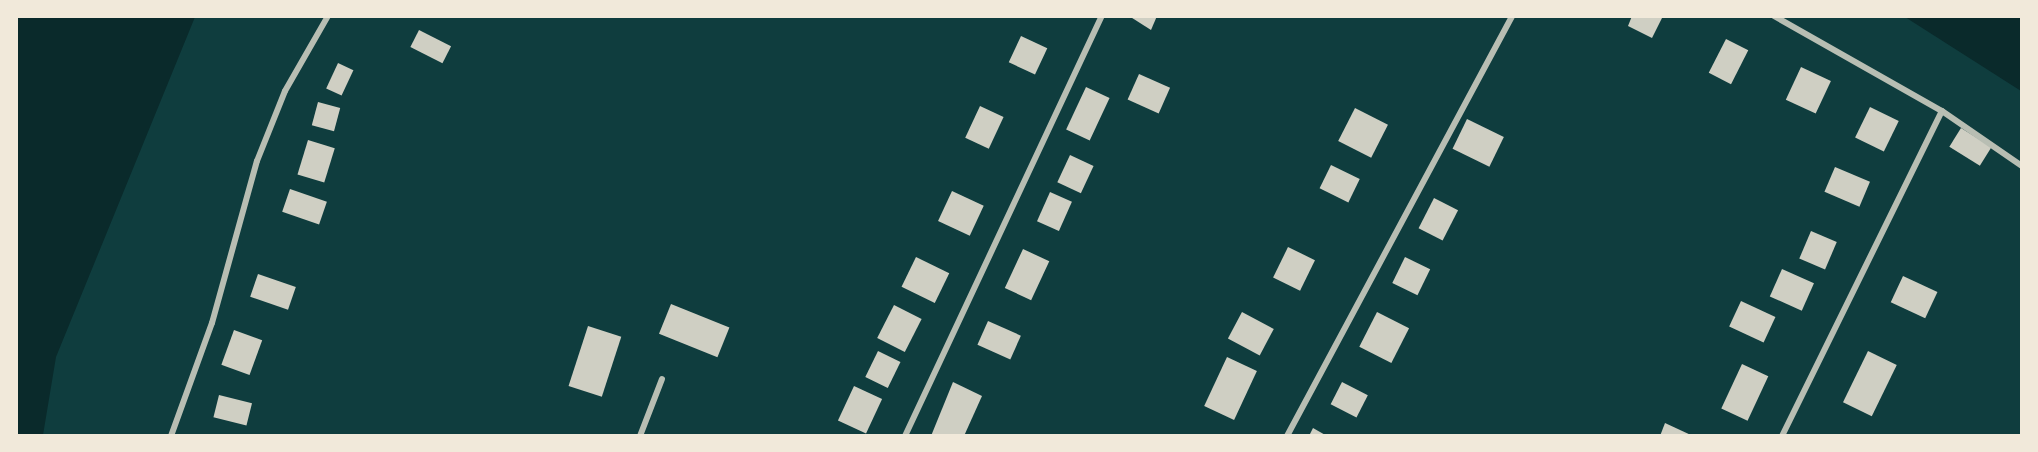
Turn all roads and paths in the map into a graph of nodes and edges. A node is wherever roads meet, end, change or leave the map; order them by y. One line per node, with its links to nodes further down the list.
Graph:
1 (328, 16): 8 (street)
2 (1102, 16): 10 (street)
3 (1512, 16): 11 (street)
4 (1774, 16): 5 (street)
5 (1942, 111): 6 (street); 12 (street)
6 (2022, 166)
7 (662, 379): 9 (street)
8 (171, 435)
9 (640, 435)
10 (905, 435)
11 (1287, 435)
12 (1782, 435)

